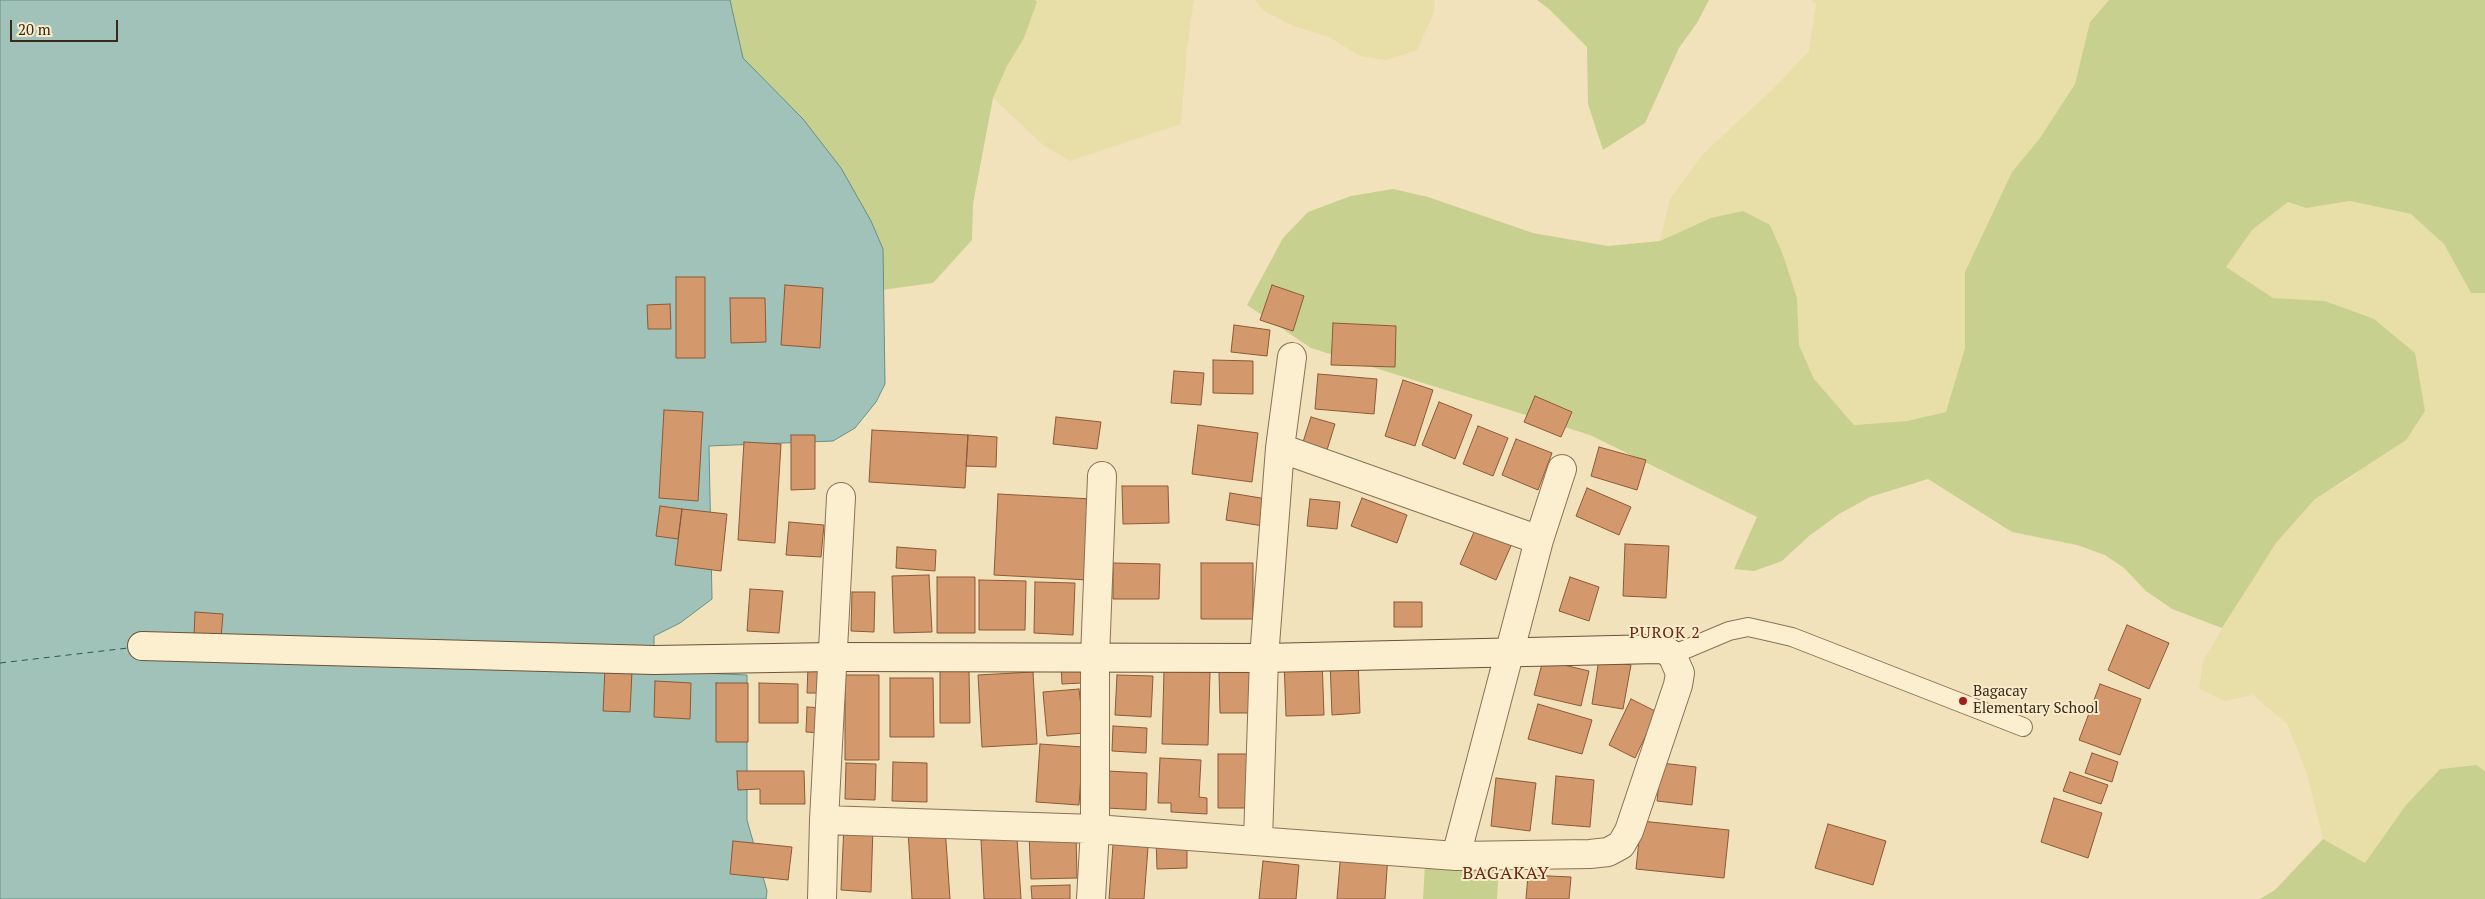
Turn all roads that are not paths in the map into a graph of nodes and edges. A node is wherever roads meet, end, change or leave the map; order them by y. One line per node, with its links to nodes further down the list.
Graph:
1 (1292, 357): 2 (street)
2 (1280, 448): 6 (street); 12 (street)
3 (1562, 469): 6 (street)
4 (1102, 476): 11 (street)
5 (841, 497): 10 (street)
6 (1539, 540): 8 (street)
7 (142, 646): 10 (street)
8 (1510, 652): 9 (street); 12 (street); 17 (street)
9 (1672, 655): 13 (lane); 17 (street)
10 (833, 657): 11 (street); 14 (street)
11 (1095, 658): 12 (street); 15 (street)
12 (1264, 658): 16 (street)
13 (2023, 727)
14 (824, 820): 15 (street); 18 (street)
15 (1095, 829): 16 (street); 19 (street)
16 (1258, 840): 17 (street)
17 (1456, 856)
18 (822, 899)
19 (1092, 899)

